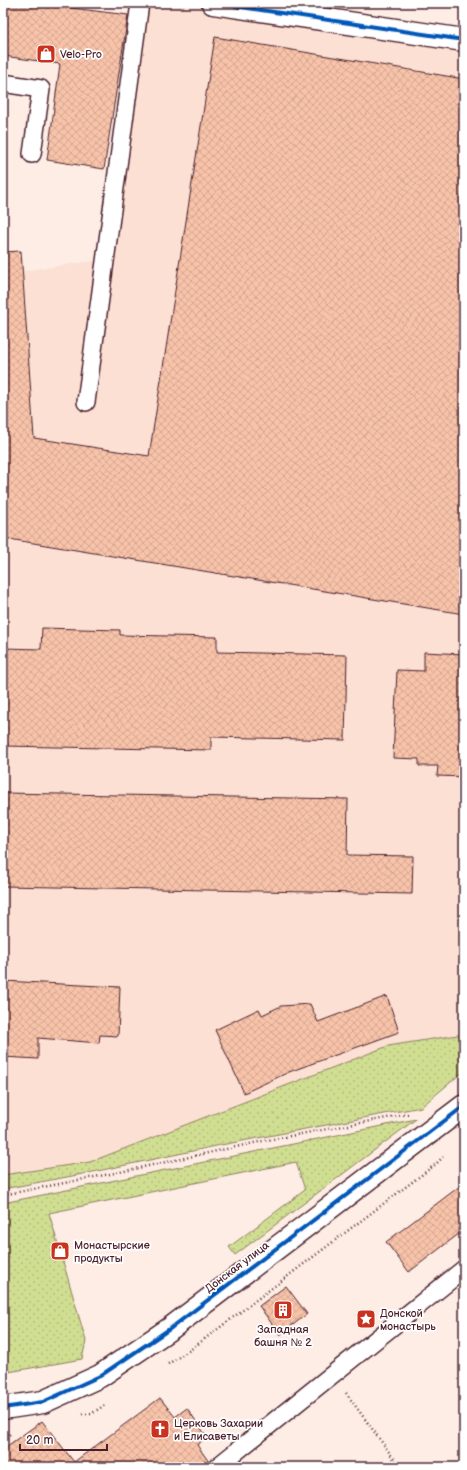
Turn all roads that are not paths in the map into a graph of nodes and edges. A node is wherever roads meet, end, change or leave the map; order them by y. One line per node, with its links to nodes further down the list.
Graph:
1 (140, 3): 6 (lane)
2 (213, 3): 3 (street)
3 (464, 40)
4 (3, 83): 5 (lane)
5 (32, 154)
6 (86, 402)
7 (464, 1106): 9 (street, Донская улица)
8 (464, 1269): 10 (lane)
9 (3, 1408)
10 (217, 1467)

